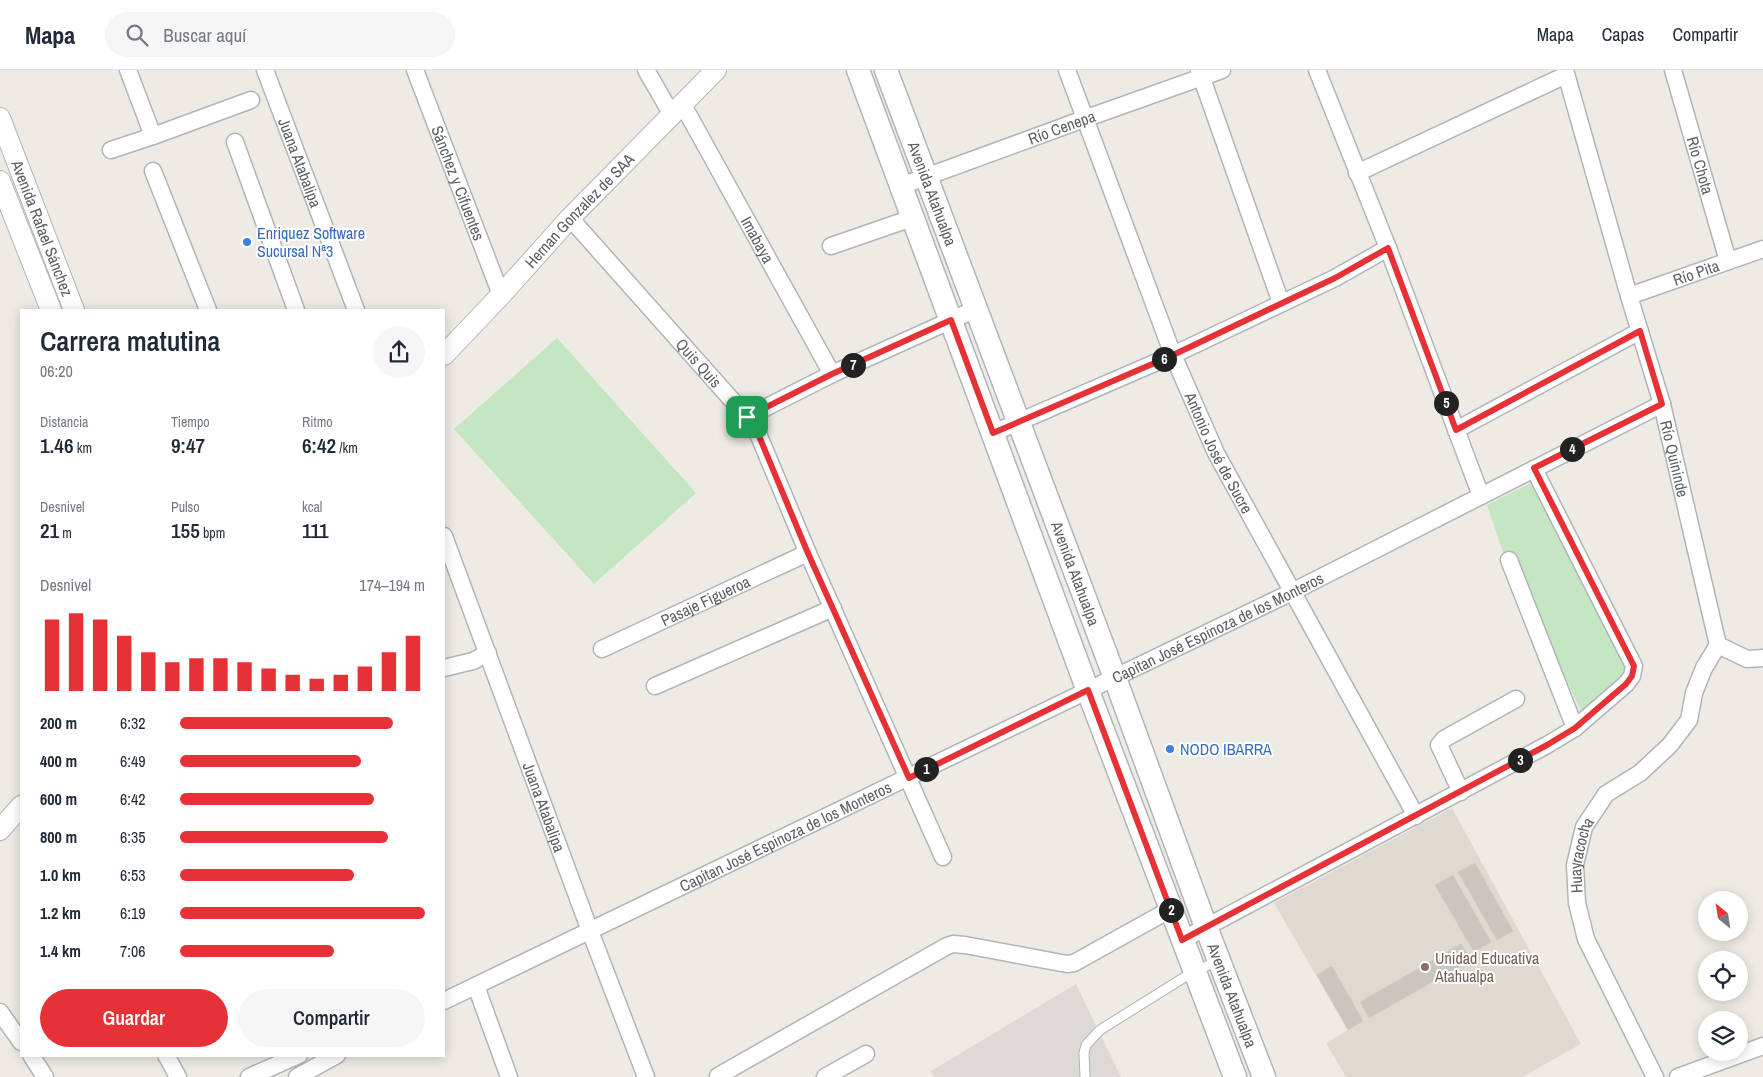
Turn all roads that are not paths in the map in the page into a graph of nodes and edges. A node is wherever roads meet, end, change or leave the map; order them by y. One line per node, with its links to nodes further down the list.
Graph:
1 (128, 70): 18 (street)
2 (265, 70): 39 (street, Juana Atabalipa)
3 (415, 70): 32 (street, Sánchez y Cifuentes)
4 (646, 70): 15 (street, Imabaya)
5 (716, 70): 15 (street, Hernan Gonzalez de SAA)
6 (858, 70): 25 (main road, Avenida Atahualpa)
7 (886, 70): 23 (main road, Avenida Atahualpa)
8 (1067, 70): 17 (street, Antonio José de Sucre)
9 (1222, 70): 13 (street, Río Cenepa)
10 (1317, 70): 22 (street)
11 (1673, 70): 31 (street, Río Chota)
12 (1566, 73): 22 (street); 33 (street, Río Quininde)
13 (1200, 74): 17 (street, Río Cenepa); 34 (street)
14 (251, 100): 18 (street)
15 (677, 110): 26 (street, Hernan Gonzalez de SAA); 45 (street, Imabaya)
16 (0, 118): 36 (street, Avenida Rafael Sánchez)
17 (1084, 119): 23 (street, Río Cenepa); 44 (street, Antonio José de Sucre)
18 (153, 136): 20 (street)
19 (235, 142): 38 (street)
20 (110, 150)
21 (154, 171): 37 (street)
22 (1357, 173): 29 (street)
23 (927, 178): 25 (street, Río Cenepa); 40 (main road, Avenida Atahualpa)
24 (0, 181): 35 (street, Avenida Rafael Sánchez)
25 (901, 186): 27 (main road, Avenida Atahualpa)
26 (570, 218): 32 (street, Hernan Gonzalez de SAA); 47 (street, Quis Quis)
27 (912, 218): 28 (street); 41 (main road, Avenida Atahualpa)
28 (831, 246)
29 (1388, 248): 34 (street); 49 (street)
30 (1763, 249): 31 (street, Río Pita)
31 (1728, 261): 33 (street, Río Pita)
32 (501, 295): 43 (street, Hernan Gonzalez de SAA)
33 (1630, 296): 42 (street, Río Quininde)
34 (1281, 303): 44 (street)
35 (51, 309)
36 (74, 309)
37 (208, 309)
38 (296, 309)
39 (356, 309)
40 (976, 309): 41 (street); 48 (main road, Avenida Atahualpa)
41 (951, 320): 45 (street); 50 (main road, Avenida Atahualpa)
42 (1640, 331): 46 (street, Río Quininde); 49 (street)
43 (445, 354)
44 (1173, 355): 48 (street); 56 (street, Antonio José de Sucre)
45 (832, 374): 47 (street)
46 (1662, 404): 51 (street, Capitan José Espinoza de los Monteros); 58 (street, Río Quininde)
47 (747, 417): 54 (street, Quis Quis)
48 (1018, 421): 50 (street); 63 (main road, Avenida Atahualpa)
49 (1456, 430): 52 (street)
50 (993, 433): 65 (main road, Avenida Atahualpa)
51 (1534, 468): 52 (street, Capitan José Espinoza de los Monteros); 67 (street)
52 (1480, 496): 56 (street, Capitan José Espinoza de los Monteros)
53 (445, 539): 60 (street, Juana Atabalipa)
54 (807, 551): 57 (street, Quis Quis); 59 (street, Pasaje Figueroa)
55 (1509, 560): 67 (street)
56 (1292, 592): 63 (street, Capitan José Espinoza de los Monteros); 71 (street, Antonio José de Sucre)
57 (833, 608): 64 (street); 68 (street, Quis Quis)
58 (1718, 646): 61 (street); 101 (street, Huayracocha)
59 (602, 648)
60 (488, 653): 62 (street); 76 (street, Juana Atabalipa)
61 (1755, 658)
62 (445, 668)
63 (1115, 678): 65 (street, Capitan José Espinoza de los Monteros); 75 (main road, Avenida Atahualpa)
64 (656, 686)
65 (1088, 690): 68 (street, Capitan José Espinoza de los Monteros); 74 (main road, Avenida Atahualpa)
66 (1516, 699): 69 (street)
67 (1575, 728): 69 (street)
68 (909, 778): 73 (street, Quis Quis); 76 (street, Capitan José Espinoza de los Monteros)
69 (1460, 792): 71 (street)
70 (20, 807): 72 (street)
71 (1416, 816): 75 (street)
72 (0, 830)
73 (943, 857)
74 (1170, 909): 77 (main road, Avenida Atahualpa); 90 (street)
75 (1206, 927): 77 (street); 78 (main road, Avenida Atahualpa)
76 (590, 931): 80 (street, Capitan José Espinoza de los Monteros); 96 (street, Juana Atabalipa)
77 (1182, 940): 79 (main road, Avenida Atahualpa)
78 (1219, 960): 79 (lane); 100 (main road, Avenida Atahualpa)
79 (1195, 970): 98 (lane); 99 (main road, Avenida Atahualpa)
80 (476, 986): 81 (street, Capitan José Espinoza de los Monteros); 95 (street)
81 (445, 1001)
82 (0, 1012): 83 (street)
83 (20, 1041)
84 (1763, 1046): 102 (street)
85 (866, 1054): 97 (street)
86 (32, 1057): 91 (street)
87 (167, 1057): 92 (street)
88 (294, 1057): 93 (street)
89 (332, 1057): 94 (street)
90 (718, 1076)
91 (45, 1077)
92 (178, 1077)
93 (249, 1077)
94 (297, 1077)
95 (509, 1077)
96 (646, 1077)
97 (825, 1077)
98 (1085, 1077)
99 (1235, 1077)
100 (1264, 1077)
101 (1655, 1077)
102 (1678, 1077)

